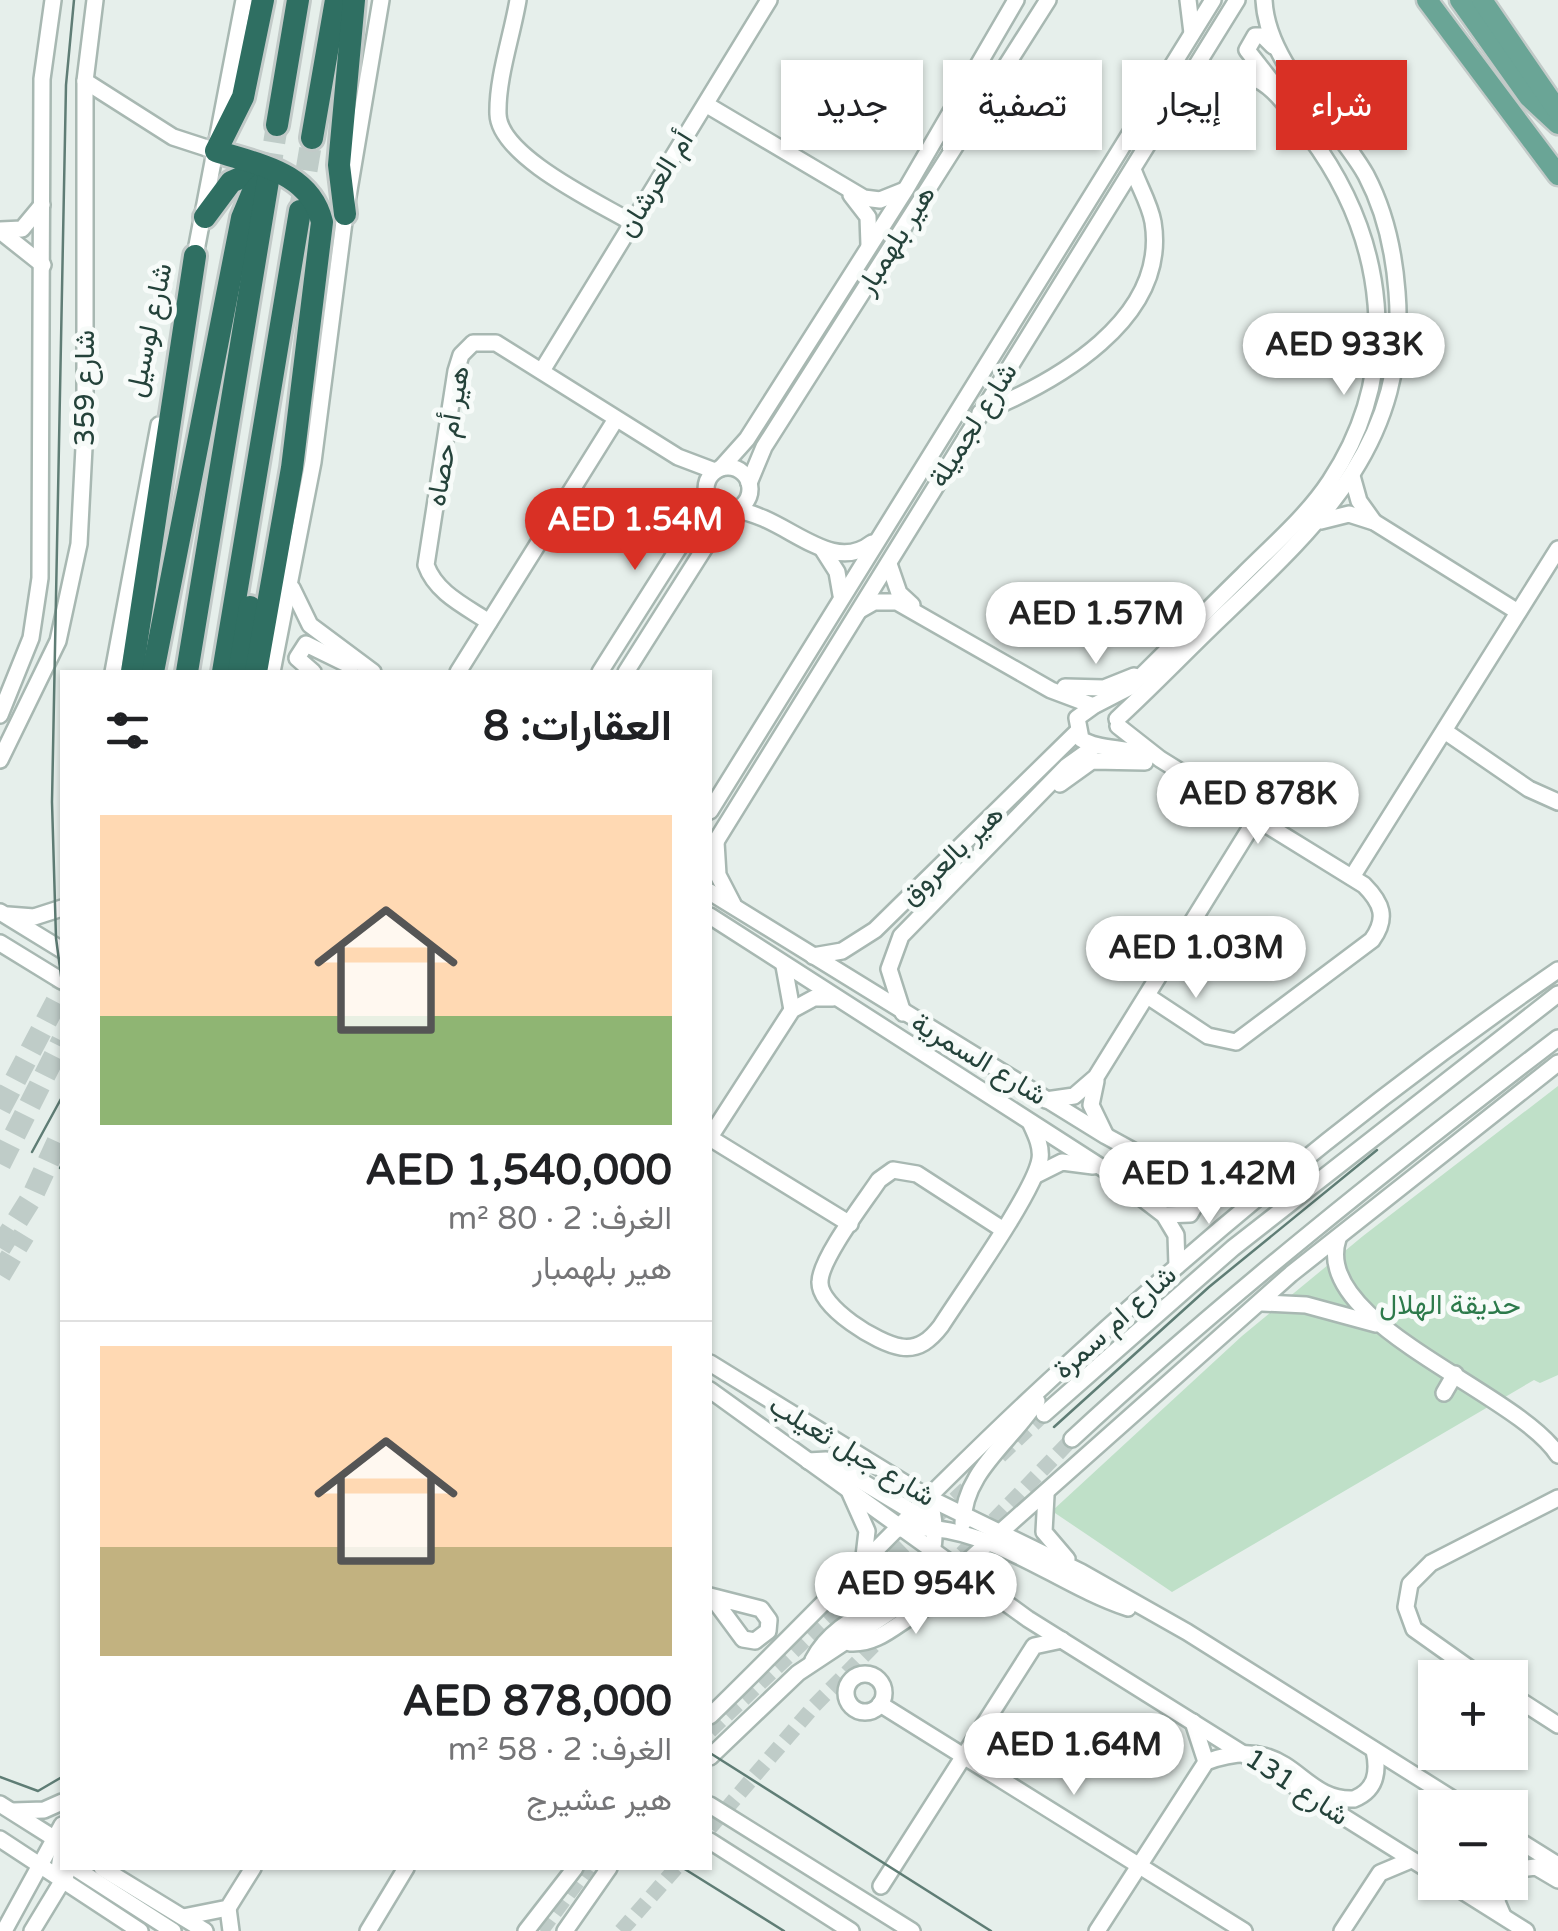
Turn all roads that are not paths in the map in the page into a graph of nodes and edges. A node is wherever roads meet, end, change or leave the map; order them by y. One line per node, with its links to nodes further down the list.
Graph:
1 (95, 0): 24 (street, شارع 359)
2 (244, 0): 32 (street, شارع لوسيل)
3 (262, 0): 32 (highway)
4 (298, 0): 29 (highway)
5 (336, 0): 30 (highway)
6 (354, 0): 40 (highway)
7 (381, 0): 40 (street)
8 (518, 0): 42 (street)
9 (769, 0): 26 (street, أم العرشان)
10 (1016, 0): 37 (street, هير بلهمبار)
11 (1048, 0): 54 (street, هير بلهمبار)
12 (1188, 0): 20 (street)
13 (1212, 0): 20 (street, شارع لجميلة)
14 (1237, 0): 22 (street, شارع لجميلة)
15 (1264, 0): 21 (street)
16 (1427, 0): 35 (main road)
17 (1460, 0): 28 (main road)
18 (1482, 0): 27 (main road)
19 (50, 4): 38 (street, شارع 359)
20 (1192, 33): 60 (street, شارع لجميلة)
21 (1283, 56): 25 (street); 53 (street)
22 (1201, 60)
23 (1256, 79): 25 (street)
24 (85, 81): 32 (street); 93 (street, شارع 359)
25 (1275, 89): 70 (street)
26 (707, 105): 36 (street); 42 (street, أم العرشان)
27 (1558, 111)
28 (1558, 124)
29 (277, 125)
30 (312, 138)
31 (1147, 150): 34 (street, شارع لجميلة)
32 (216, 151): 33 (highway); 41 (street, شارع لوسيل)
33 (267, 171): 41 (highway); 73 (highway); 74 (highway); 77 (highway)
34 (1134, 172): 49 (street, شارع لجميلة); 49 (street)
35 (1558, 176)
36 (844, 189): 37 (street); 45 (street)
37 (906, 189): 45 (street, هير بلهمبار)
38 (44, 201): 43 (street); 47 (street, شارع 359)
39 (300, 211): 44 (highway)
40 (345, 214): 64 (street)
41 (205, 217): 46 (street, شارع لوسيل)
42 (631, 222): 48 (street, أم العرشان)
43 (0, 231): 47 (street)
44 (295, 238): 75 (highway); 76 (highway)
45 (869, 247): 52 (street, هير بلهمبار)
46 (196, 256): 71 (street, شارع لوسيل); 72 (highway)
47 (42, 265): 88 (street, شارع 359)
48 (543, 370): 50 (street, هير أم حصاه); 69 (street, هير أم حصاه)
49 (980, 413): 63 (street, شارع لجميلة)
50 (616, 419): 51 (street, هير أم حصاه); 69 (street)
51 (678, 457): 52 (street, هير أم حصاه); 55 (street, هير أم حصاه)
52 (718, 469): 54 (street); 55 (street)
53 (1352, 476): 58 (street); 59 (street)
54 (750, 486): 56 (street); 57 (street)
55 (707, 496): 56 (street); 83 (street)
56 (731, 510): 57 (street); 84 (street)
57 (777, 520): 62 (street)
58 (1322, 521): 59 (street); 89 (street)
59 (1374, 522): 68 (street)
60 (879, 537): 62 (street); 65 (street, شارع لجميلة)
61 (1558, 548): 68 (street)
62 (824, 550): 65 (street)
63 (889, 564): 66 (street, شارع لجميلة); 67 (street)
64 (292, 587): 78 (street); 81 (street)
65 (842, 595): 98 (street, شارع لجميلة)
66 (860, 610): 67 (street); 100 (street, شارع لجميلة)
67 (919, 611): 85 (street)
68 (1518, 612): 91 (street)
69 (488, 622): 82 (street)
70 (1165, 652): 85 (street); 87 (street)
71 (113, 670)
72 (132, 670)
73 (153, 670)
74 (188, 670)
75 (223, 670)
76 (239, 670)
77 (256, 670)
78 (272, 670)
79 (311, 670): 80 (street)
80 (359, 670)
81 (370, 670)
82 (459, 670)
83 (601, 670)
84 (627, 670)
85 (1025, 674): 86 (street)
86 (1051, 690): 87 (street); 90 (street)
87 (1094, 705): 89 (street); 90 (street)
88 (0, 716)
89 (1118, 722): 92 (street); 94 (street)
90 (1077, 728): 92 (street); 109 (street, هير بالعروق)
91 (1446, 732): 97 (street); 101 (street)
92 (1098, 746): 94 (street); 96 (street, هير بالعروق)
93 (0, 760)
94 (1160, 760): 95 (street)
95 (1182, 772): 96 (street, هير بالعروق); 99 (street)
96 (1039, 794): 117 (street, هير بالعروق)
97 (1558, 802)
98 (712, 808)
99 (1256, 820): 101 (street); 114 (street)
100 (713, 846): 104 (street)
101 (1352, 877): 114 (street)
102 (712, 893): 104 (street, شارع السمرية)
103 (60, 909): 105 (street)
104 (738, 911): 109 (street, شارع السمرية)
105 (1, 913): 108 (street)
106 (713, 920): 110 (street, شارع السمرية)
107 (0, 942): 112 (street)
108 (60, 949)
109 (813, 956): 117 (street, شارع السمرية)
110 (784, 966): 115 (street, شارع السمرية); 116 (street)
111 (1558, 970): 129 (street, شارع ام سمرة)
112 (60, 980)
113 (1558, 994): 142 (street, شارع ام سمرة)
114 (1149, 996): 120 (street)
115 (835, 998): 116 (street); 122 (street, شارع السمرية)
116 (792, 1010): 123 (street)
117 (903, 1012): 121 (street, شارع السمرية)
118 (1558, 1038): 143 (street, شارع ام سمرة)
119 (1558, 1062): 133 (street)
120 (1096, 1077): 121 (street); 124 (street)
121 (1046, 1100): 124 (street, شارع السمرية)
122 (1030, 1122): 126 (street, شارع السمرية); 127 (street)
123 (712, 1135)
124 (1106, 1136): 128 (street, شارع السمرية)
125 (712, 1139): 131 (street)
126 (1104, 1169): 127 (street); 130 (street, شارع السمرية)
127 (1036, 1175): 132 (street)
128 (1195, 1186): 129 (street, شارع السمرية); 130 (street)
129 (1258, 1197): 134 (street, شارع ام سمرة)
130 (1164, 1215): 134 (street)
131 (850, 1224): 132 (street); 132 (street)
132 (1002, 1229)
133 (1338, 1240): 135 (street); 136 (street)
134 (1177, 1266): 139 (street, شارع ام سمرة)
135 (1261, 1303): 136 (street); 147 (street)
136 (1380, 1326): 138 (street)
137 (712, 1365): 148 (street, شارع جبل ثعيلب)
138 (1455, 1374): 140 (street); 144 (street)
139 (1050, 1380): 148 (street, شارع ام سمرة); 152 (street)
140 (1444, 1392)
141 (718, 1403): 145 (street, شارع جبل ثعيلب)
142 (1044, 1414)
143 (1072, 1440)
144 (1558, 1455)
145 (808, 1462): 146 (street, شارع جبل ثعيلب); 150 (street)
146 (848, 1490): 153 (street, شارع جبل ثعيلب); 157 (street)
147 (1046, 1496): 154 (street); 158 (street)
148 (929, 1498): 150 (street, شارع ام سمرة); 151 (street); 152 (street, شارع جبل ثعيلب)
149 (1558, 1498): 165 (street)
150 (913, 1515): 151 (street); 153 (street, شارع ام سمرة)
151 (936, 1526): 152 (street); 153 (street); 155 (street)
152 (964, 1527): 154 (street, شارع جبل ثعيلب); 156 (street)
153 (899, 1529): 155 (street, شارع جبل ثعيلب); 157 (street, شارع ام سمرة)
154 (993, 1536): 156 (street); 158 (street); 160 (street)
155 (934, 1554): 156 (street, شارع جبل ثعيلب); 166 (street)
156 (965, 1563): 159 (street); 163 (street)
157 (864, 1566): 169 (street, شارع ام سمرة)
158 (1081, 1572): 160 (street)
159 (992, 1594): 161 (street, شارع 131); 163 (street)
160 (1161, 1618): 172 (street)
161 (1028, 1619): 162 (street, شارع 131); 164 (street)
162 (1062, 1640): 164 (street); 170 (street, شارع 131)
163 (846, 1642): 166 (street)
164 (1034, 1646): 175 (street)
165 (1458, 1660)
166 (811, 1663): 174 (street)
167 (880, 1704): 175 (street)
168 (1528, 1705): 171 (street)
169 (712, 1714)
170 (1192, 1722): 173 (street, شارع 131); 176 (street)
171 (1558, 1724)
172 (1374, 1750): 173 (street); 177 (street)
173 (1242, 1752): 176 (street); 182 (street, شارع 131)
174 (712, 1755)
175 (966, 1756): 192 (street); 206 (street)
176 (1206, 1762): 192 (street)
177 (1438, 1790)
178 (60, 1803): 180 (street)
179 (712, 1805): 224 (street)
180 (5, 1807): 185 (street)
181 (0, 1839): 189 (street)
182 (1379, 1840): 188 (street, شارع 131); 203 (street)
183 (712, 1843): 223 (street)
184 (1528, 1846): 191 (street)
185 (60, 1852)
186 (60, 1856): 189 (street)
187 (60, 1856): 189 (street)
188 (1411, 1860): 190 (street, شارع 131); 203 (street)
189 (40, 1864): 205 (street)
190 (1418, 1864)
191 (1558, 1865)
192 (1140, 1866): 225 (street); 226 (street)
193 (1528, 1868): 204 (street)
194 (60, 1869): 207 (street)
195 (79, 1870): 217 (street)
196 (85, 1870): 218 (street)
197 (105, 1870): 208 (street)
198 (120, 1870): 208 (street)
199 (252, 1870): 211 (street)
200 (405, 1870): 221 (street)
201 (574, 1870): 214 (street)
202 (608, 1870): 222 (street)
203 (1380, 1873): 227 (street)
204 (1558, 1880)
205 (32, 1882): 207 (street); 215 (street)
206 (881, 1886)
207 (53, 1894): 216 (street)
208 (144, 1896): 213 (street)
209 (1477, 1900): 212 (street)
210 (1497, 1900): 212 (street)
211 (228, 1908): 213 (street); 220 (street)
212 (1504, 1917): 228 (street)
213 (183, 1918): 219 (street)
214 (530, 1928)
215 (4, 1931)
216 (32, 1931)
217 (140, 1931)
218 (172, 1931)
219 (205, 1931)
220 (231, 1931)
221 (368, 1931)
222 (565, 1931)
223 (851, 1931)
224 (912, 1931)
225 (1097, 1931)
226 (1244, 1931)
227 (1342, 1931)
228 (1526, 1931)

